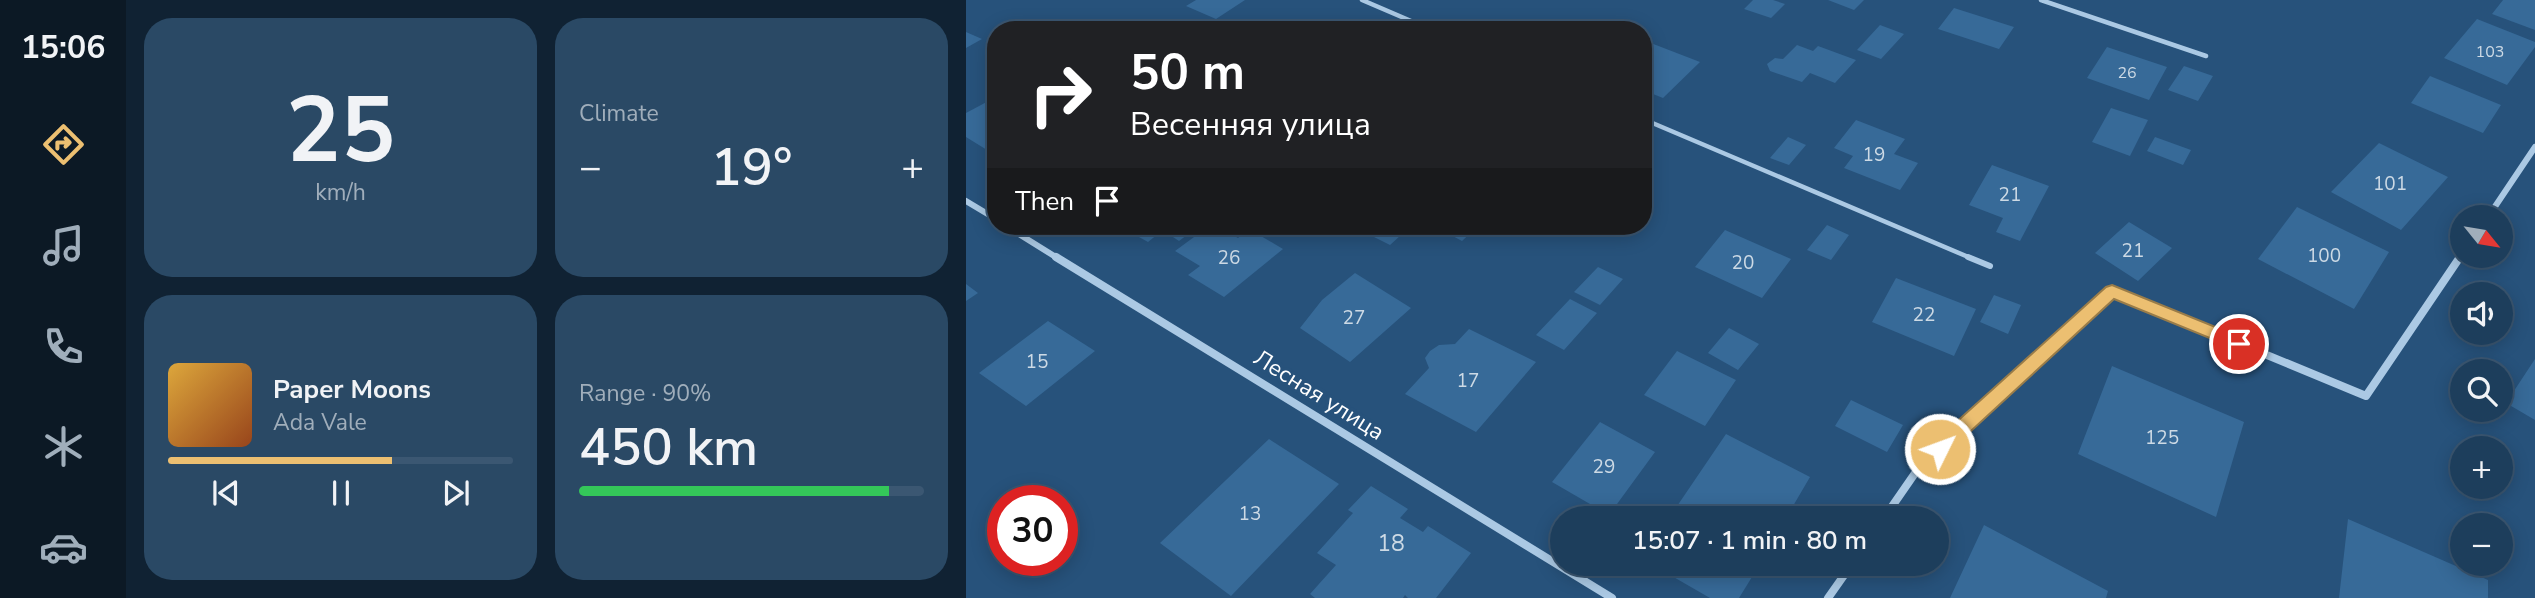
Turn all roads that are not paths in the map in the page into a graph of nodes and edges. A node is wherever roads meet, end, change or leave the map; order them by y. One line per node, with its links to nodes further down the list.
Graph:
1 (1362, 0): 3 (lane)
2 (2040, 0): 4 (lane)
3 (1411, 21)
4 (2206, 56)
5 (1652, 123): 11 (lane)
6 (2535, 147): 8 (street)
7 (966, 201): 9 (street)
8 (2496, 205)
9 (987, 214)
10 (1021, 235): 15 (street, Лесная улица)
11 (1990, 266)
12 (2453, 268): 13 (street)
13 (1892, 506)
14 (1844, 576): 16 (street)
15 (1612, 598)
16 (1828, 598)

